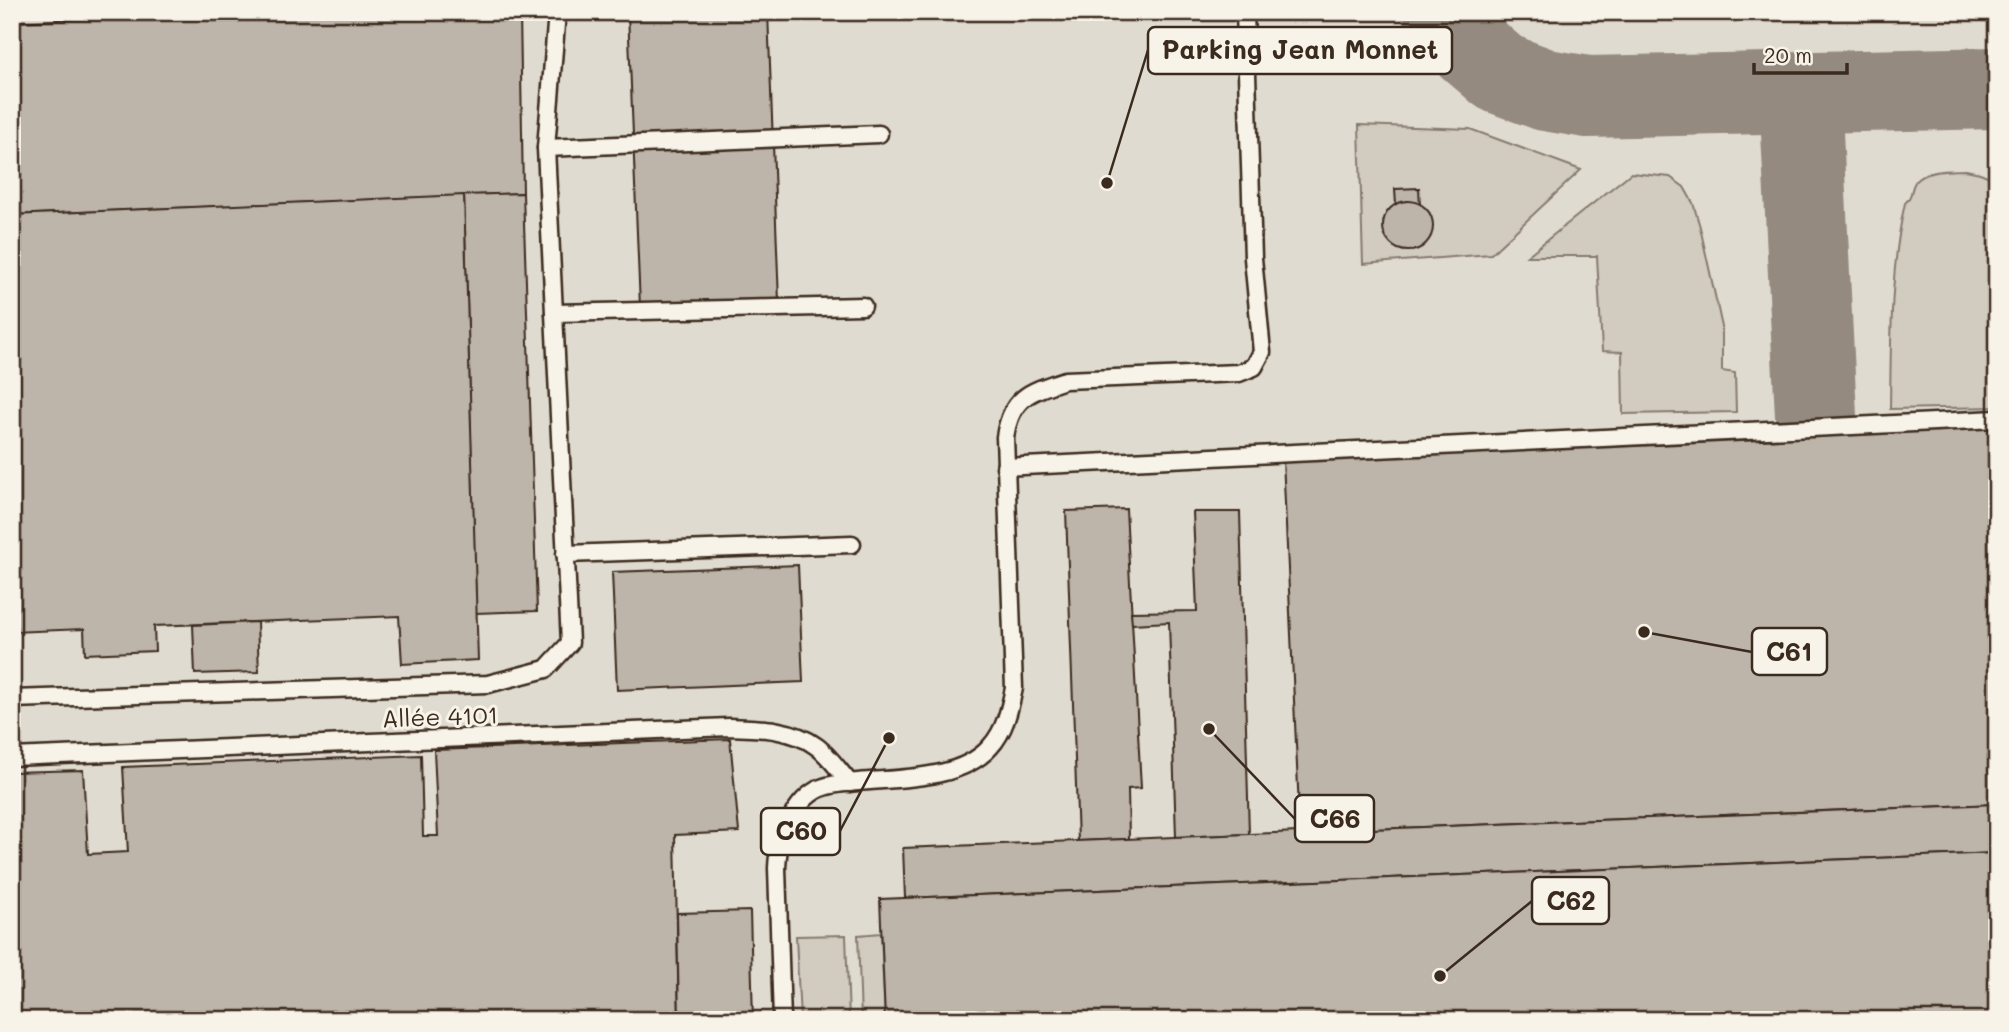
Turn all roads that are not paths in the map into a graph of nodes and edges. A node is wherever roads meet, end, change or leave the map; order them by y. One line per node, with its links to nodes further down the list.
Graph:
1 (557, 12): 4 (lane)
2 (1244, 15): 8 (lane)
3 (879, 134): 4 (lane)
4 (546, 148): 6 (lane)
5 (863, 306): 6 (lane)
6 (554, 313): 10 (lane)
7 (1997, 419): 8 (lane)
8 (1005, 467): 13 (lane)
9 (852, 544): 10 (lane)
10 (565, 554): 11 (lane)
11 (12, 699)
12 (12, 757): 13 (lane, Allée 4101)
13 (850, 783): 14 (lane)
14 (782, 1020)

